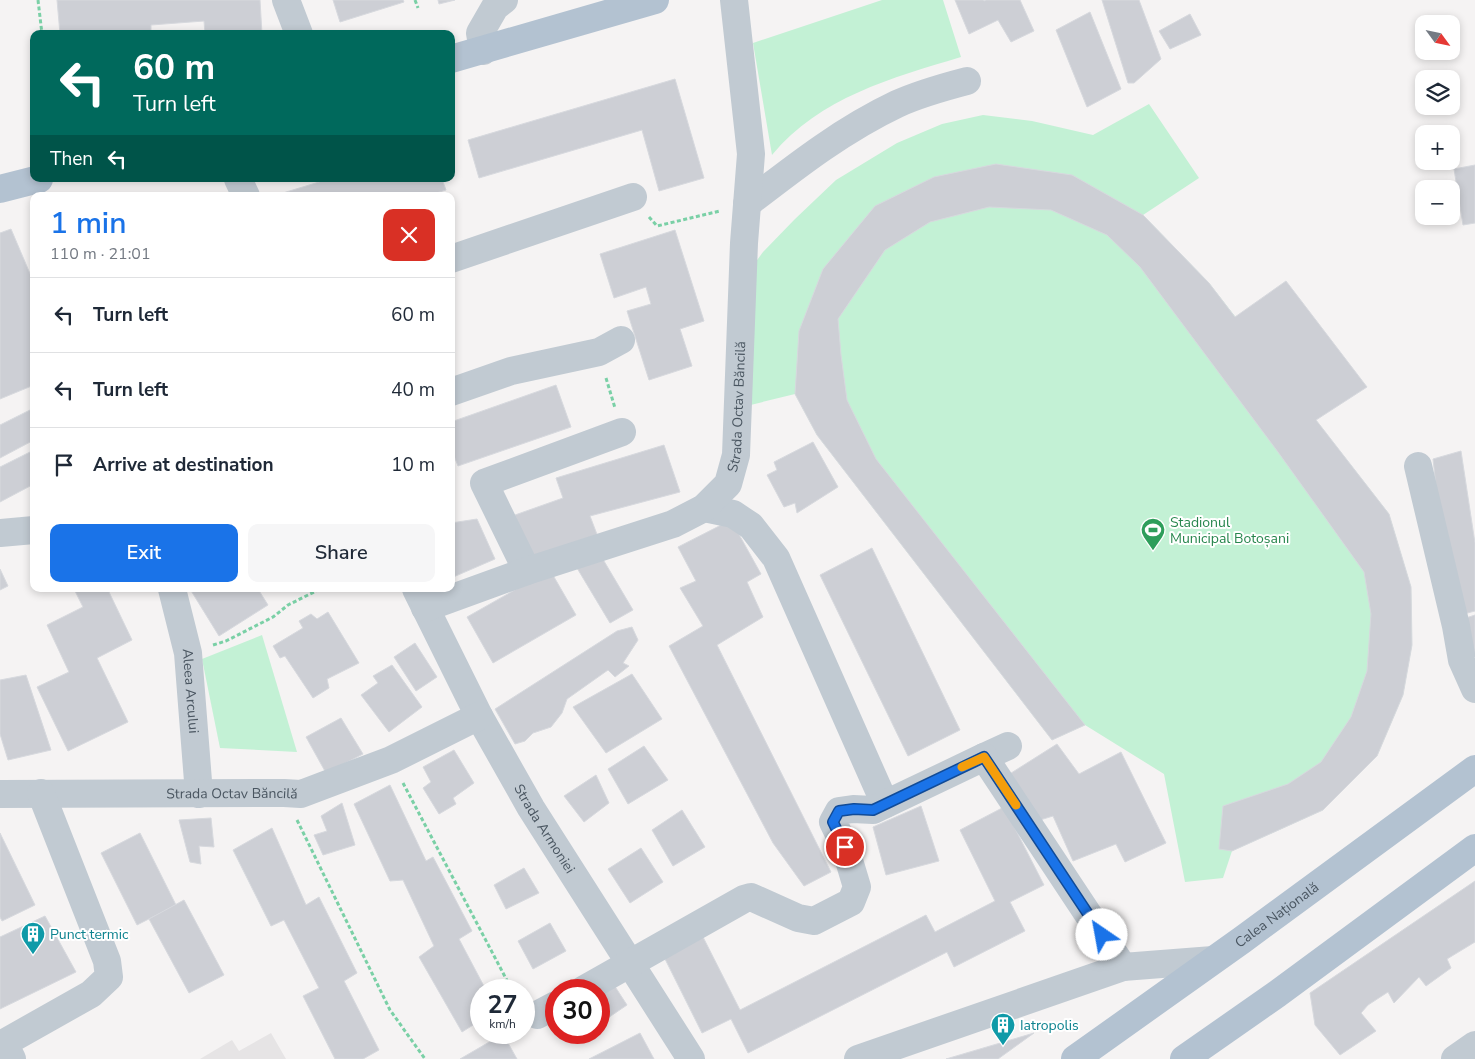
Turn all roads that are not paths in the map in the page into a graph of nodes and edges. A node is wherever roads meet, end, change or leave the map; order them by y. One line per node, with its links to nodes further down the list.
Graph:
1 (286, 0): 5 (street)
2 (504, 0): 6 (street)
3 (655, 0): 6 (main road)
4 (734, 0): 12 (street, Strada Octav Băncilă)
5 (297, 30)
6 (483, 50): 7 (main road)
7 (455, 58)
8 (967, 81): 12 (street)
9 (30, 181): 10 (main road)
10 (0, 189)
11 (633, 196): 13 (street)
12 (747, 204): 18 (street, Strada Octav Băncilă)
13 (455, 258)
14 (610, 346): 15 (street)
15 (455, 391)
16 (622, 432): 21 (street)
17 (1418, 466): 26 (street)
18 (704, 508): 21 (street, Strada Octav Băncilă); 32 (street)
19 (30, 530): 20 (street)
20 (0, 533)
21 (527, 571): 22 (street, Strada Octav Băncilă)
22 (455, 589)
23 (173, 592): 31 (street, Aleea Arcului)
24 (444, 592): 25 (street, Strada Octav Băncilă)
25 (420, 598): 27 (street, Strada Armoniei)
26 (1475, 689)
27 (479, 716): 31 (street, Strada Octav Băncilă); 35 (street, Strada Armoniei)
28 (1475, 769): 34 (main road, Calea Națională)
29 (0, 794): 30 (street, Strada Octav Băncilă)
30 (40, 794): 31 (street, Strada Octav Băncilă); 39 (street)
31 (199, 794)
32 (885, 804): 35 (street); 36 (street)
33 (1475, 848): 43 (main road)
34 (1212, 960): 36 (street); 42 (main road, Calea Națională)
35 (631, 964): 37 (street); 40 (street, Strada Armoniei)
36 (1123, 967): 41 (street)
37 (603, 979)
38 (1475, 1045): 44 (street)
39 (12, 1059)
40 (691, 1059)
41 (858, 1059)
42 (1076, 1059)
43 (1184, 1059)
44 (1455, 1059)

